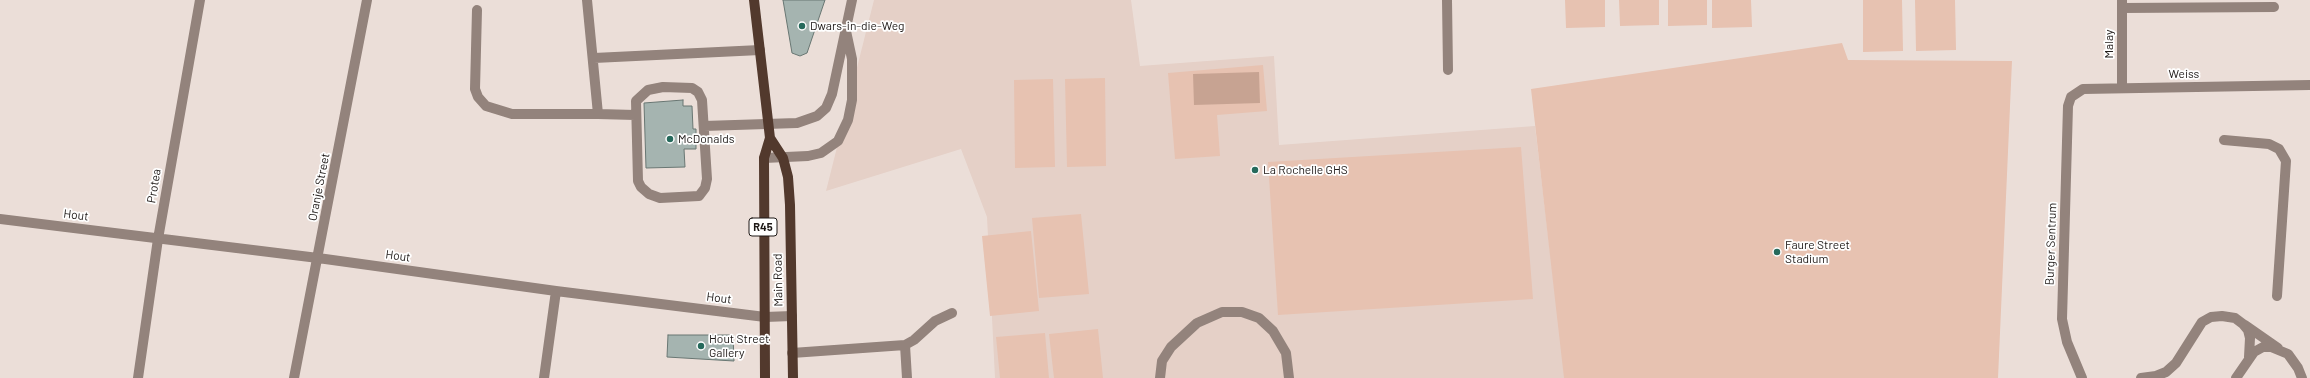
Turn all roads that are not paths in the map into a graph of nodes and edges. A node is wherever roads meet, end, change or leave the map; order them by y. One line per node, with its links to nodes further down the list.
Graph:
1 (200, 0): 26 (street, Protea)
2 (367, 0): 27 (street, Oranje Street)
3 (587, 0): 12 (street)
4 (754, 0): 11 (main road, Main Road / R45)
5 (852, 0): 10 (street)
6 (1447, 0): 13 (street)
7 (2122, 4): 8 (street); 15 (street, Malay)
8 (2274, 7)
9 (477, 10): 17 (street)
10 (845, 26): 19 (street); 24 (street)
11 (760, 50): 12 (street); 19 (main road, Main Road / R45)
12 (594, 58): 17 (street)
13 (1448, 70)
14 (2310, 85): 15 (street, Weiss)
15 (2122, 87): 16 (street, Weiss)
16 (2068, 106): 46 (street, Burger Sentrum)
17 (598, 114): 18 (street)
18 (635, 115): 20 (street); 20 (street)
19 (768, 124): 20 (street); 21 (main road, Main Road / R45)
20 (704, 126)
21 (770, 138): 23 (main road, Main Road / R45); 24 (main road, Main Road / R45)
22 (2224, 140): 29 (street)
23 (764, 158): 24 (street); 32 (main road, Main Road / R45)
24 (783, 158): 31 (main road, Main Road / R45)
25 (0, 219): 26 (street, Hout)
26 (158, 239): 27 (street, Hout); 38 (street, Protea)
27 (318, 258): 28 (street, Hout); 39 (street, Oranje Street)
28 (556, 291): 32 (street, Hout); 40 (street)
29 (2277, 296)
30 (952, 313): 34 (street)
31 (792, 316): 32 (street, Hout); 35 (main road, Main Road / R45)
32 (765, 317): 41 (main road, Main Road / R45)
33 (2243, 324): 36 (street); 37 (street); 47 (street)
34 (906, 345): 35 (street); 43 (street)
35 (792, 353): 42 (main road, Main Road / R45)
36 (2288, 354): 37 (street); 49 (street)
37 (2249, 357): 48 (street)
38 (138, 378)
39 (294, 378)
40 (544, 378)
41 (765, 378)
42 (793, 378)
43 (908, 378)
44 (1160, 378): 45 (street)
45 (1289, 378)
46 (2082, 378)
47 (2141, 378)
48 (2236, 378)
49 (2302, 378)

